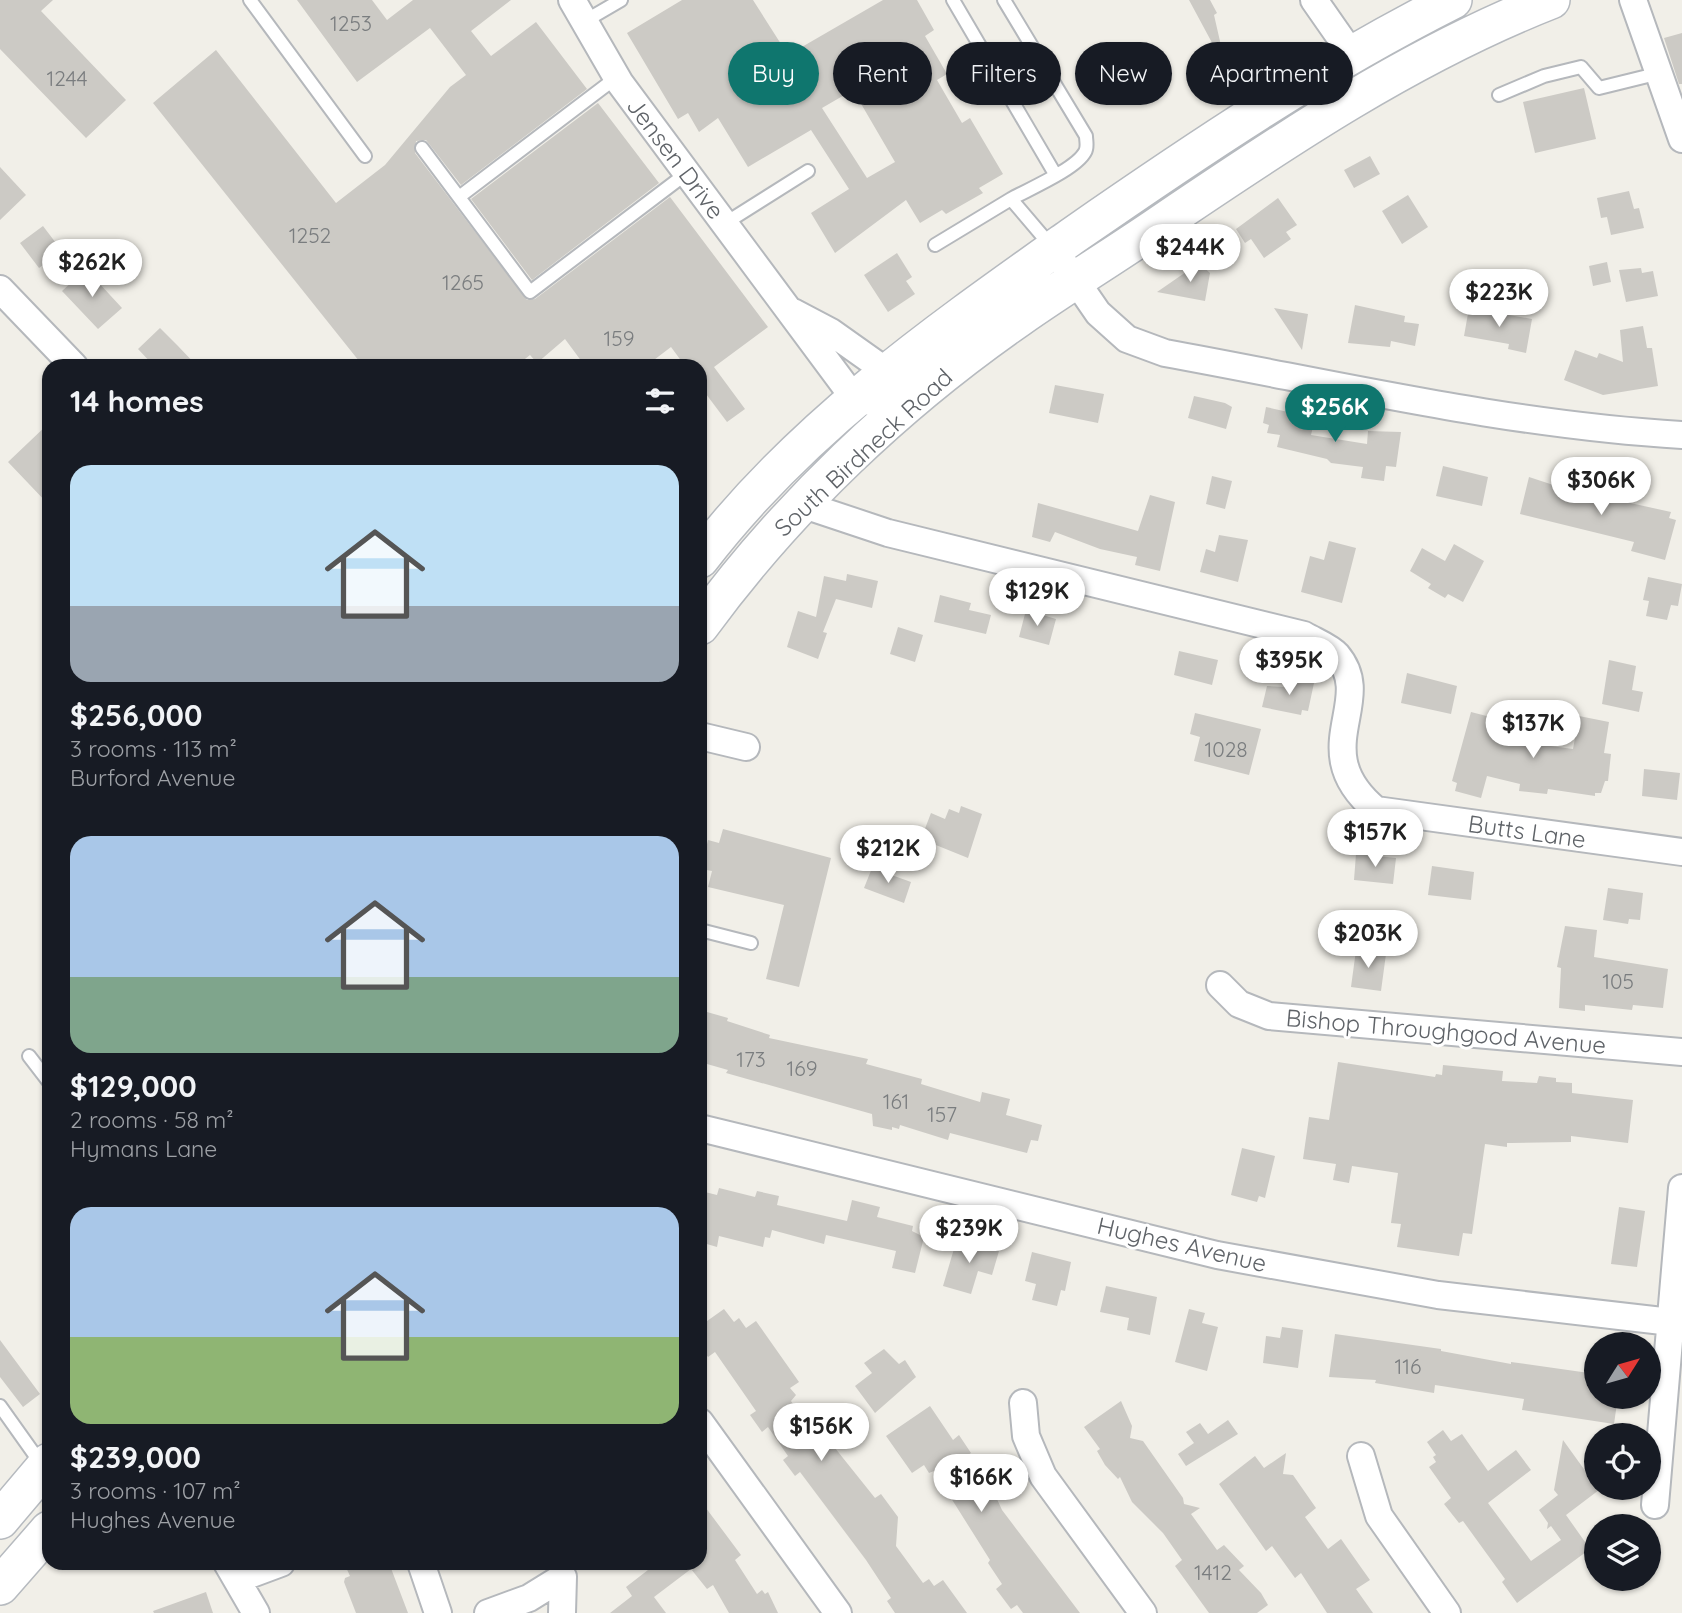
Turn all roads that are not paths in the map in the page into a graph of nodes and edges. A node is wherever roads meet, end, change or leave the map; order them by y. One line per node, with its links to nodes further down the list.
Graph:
1 (250, 0): 18 (lane)
2 (621, 0): 9 (lane)
3 (953, 0): 21 (lane)
4 (1004, 0): 21 (lane)
5 (1314, 0): 10 (street)
6 (1453, 0): 11 (main road, South Birdneck Road)
7 (1551, 0): 27 (main road, South Birdneck Road)
8 (1633, 0): 12 (street)
9 (578, 11): 13 (street, Jensen Drive)
10 (1343, 42)
11 (1353, 52)
12 (1661, 73): 14 (lane); 16 (street)
13 (617, 77): 20 (street, Jensen Drive); 22 (lane)
14 (1499, 95)
15 (1267, 105): 26 (main road, South Birdneck Road)
16 (1682, 139)
17 (422, 148): 22 (lane)
18 (365, 156)
19 (808, 171): 24 (lane)
20 (687, 173): 22 (lane); 24 (street, Jensen Drive)
21 (1055, 174): 23 (lane)
22 (459, 197)
23 (1011, 199): 25 (lane); 26 (lane)
24 (724, 224): 29 (street, Jensen Drive)
25 (935, 245)
26 (1054, 249): 27 (street); 31 (main road, South Birdneck Road)
27 (1076, 282): 33 (main road, South Birdneck Road); 34 (street)
28 (0, 289): 30 (street)
29 (788, 310): 31 (street, Jensen Drive); 32 (street, Jensen Drive)
30 (67, 359)
31 (886, 371): 32 (main road, South Birdneck Road)
32 (854, 398): 33 (street); 36 (main road, South Birdneck Road)
33 (909, 404): 35 (main road, South Birdneck Road)
34 (1682, 435)
35 (804, 505): 37 (main road, South Birdneck Road); 40 (street, Butts Lane)
36 (707, 551)
37 (707, 617)
38 (707, 738): 39 (street)
39 (746, 747)
40 (1682, 852)
41 (707, 932): 42 (lane)
42 (751, 943)
43 (1220, 985): 44 (street, Bishop Throughgood Avenue)
44 (1682, 1052)
45 (29, 1056): 46 (lane)
46 (42, 1073)
47 (707, 1130): 49 (street, Hughes Avenue)
48 (1682, 1188): 49 (street)
49 (1671, 1322): 56 (street)
50 (1023, 1403): 67 (street)
51 (0, 1406): 54 (lane)
52 (707, 1432): 66 (street)
53 (1361, 1456): 68 (street)
54 (42, 1459)
55 (42, 1471): 57 (main road)
56 (1655, 1505)
57 (0, 1520)
58 (42, 1538): 61 (main road)
59 (423, 1570): 63 (street)
60 (232, 1571): 62 (street)
61 (0, 1586)
62 (256, 1613)
63 (438, 1613)
64 (488, 1613): 65 (street)
65 (562, 1613)
66 (838, 1613)
67 (1143, 1613)
68 (1447, 1613)

